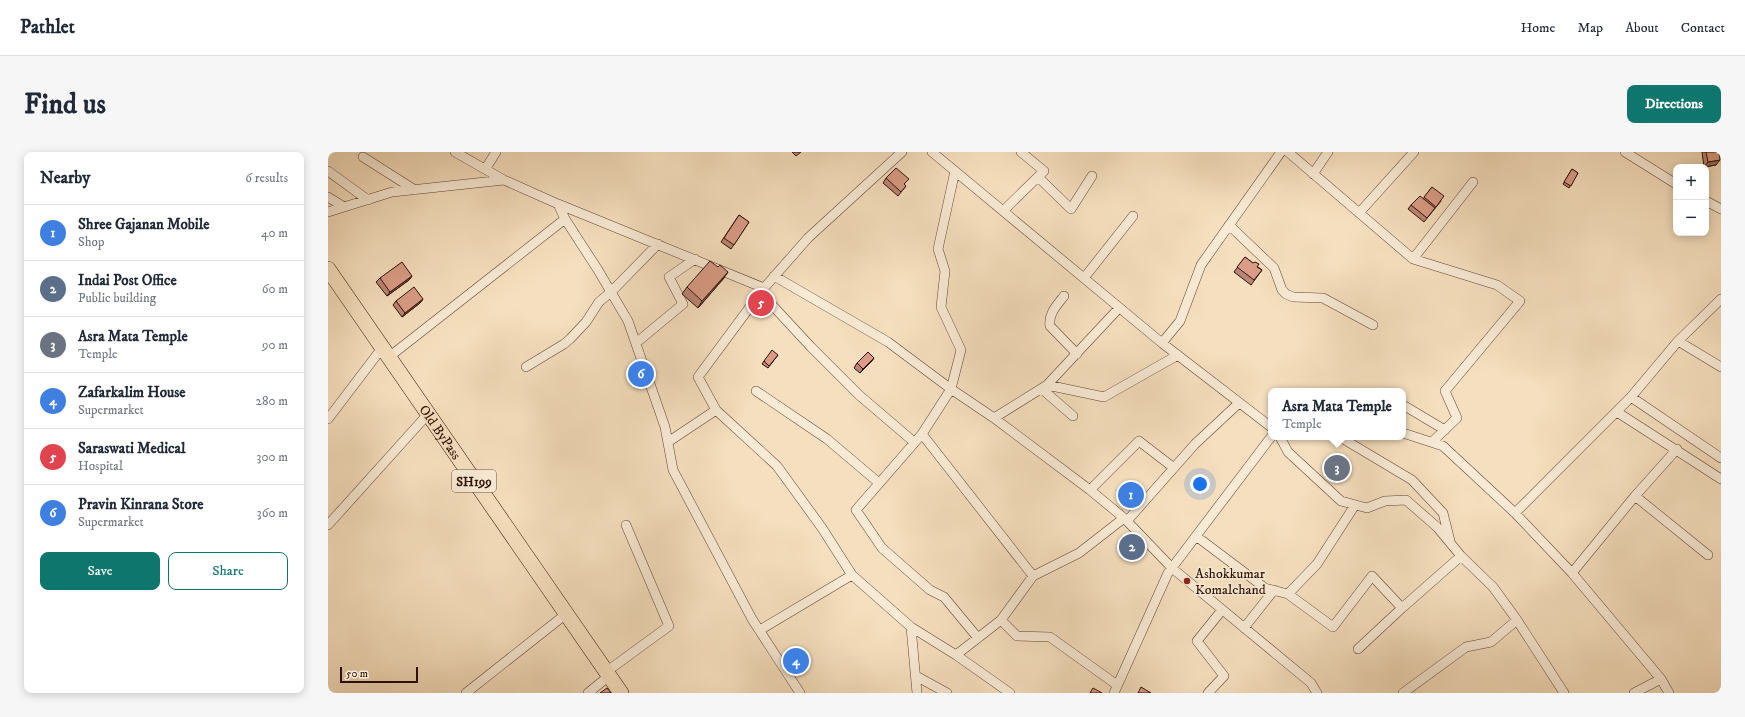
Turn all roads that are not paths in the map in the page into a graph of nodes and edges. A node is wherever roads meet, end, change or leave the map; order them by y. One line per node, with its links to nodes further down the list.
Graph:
1 (455, 152): 12 (street)
2 (496, 152): 12 (street)
3 (902, 152): 38 (street)
4 (932, 152): 14 (street)
5 (1021, 152): 17 (street)
6 (1281, 152): 33 (street)
7 (1288, 152): 15 (street)
8 (1328, 152): 15 (street)
9 (1414, 152): 30 (street)
10 (1625, 152): 20 (street)
11 (363, 157): 21 (street)
12 (486, 168): 18 (street)
13 (328, 171): 23 (street)
14 (954, 171): 28 (street); 55 (street)
15 (1313, 174): 30 (street)
16 (1092, 176): 17 (street)
17 (1038, 177): 28 (street)
18 (504, 180): 21 (street); 25 (street)
19 (1473, 182): 36 (street)
20 (1673, 182)
21 (415, 190): 23 (street)
22 (328, 197): 26 (street)
23 (368, 200): 26 (street)
24 (1709, 203): 27 (street)
25 (558, 204): 32 (street); 34 (street)
26 (344, 207): 29 (street)
27 (1721, 209)
28 (1003, 211): 39 (street)
29 (328, 212)
30 (1359, 213): 36 (street)
31 (1132, 216): 39 (street)
32 (565, 220): 41 (street); 49 (street)
33 (1229, 225): 45 (street); 48 (street)
34 (658, 244): 35 (street); 41 (street)
35 (694, 259): 40 (street); 47 (street)
36 (1413, 259): 67 (street)
37 (328, 269): 49 (highway, Old ByPass / SH199)
38 (774, 276): 40 (street); 55 (street)
39 (1084, 278): 44 (street)
40 (762, 290): 60 (street); 74 (street)
41 (611, 292): 47 (street); 52 (street)
42 (1064, 296): 50 (street)
43 (1721, 299): 46 (street)
44 (1119, 308): 48 (street); 50 (street)
45 (1374, 325)
46 (1678, 341): 53 (street); 57 (street)
47 (636, 343): 73 (street)
48 (1162, 343): 51 (street)
49 (386, 352): 62 (highway, Old ByPass / SH199); 64 (street)
50 (1077, 354): 54 (street)
51 (1178, 355): 54 (street); 58 (street)
52 (526, 367)
53 (1721, 367)
54 (1045, 387): 63 (street); 65 (street)
55 (951, 389): 65 (street); 68 (street)
56 (756, 391): 80 (street)
57 (1631, 397): 61 (street); 77 (street)
58 (1240, 403): 66 (street); 78 (street)
59 (1406, 407): 67 (street)
60 (716, 410): 73 (street); 94 (street)
61 (1617, 412): 76 (street); 84 (street)
62 (428, 414): 86 (street); 100 (highway, Old ByPass / SH199)
63 (1073, 416)
64 (328, 418)
65 (994, 418): 81 (street)
66 (1268, 425)
67 (1445, 430): 75 (street)
68 (922, 434): 74 (street); 95 (street)
69 (1406, 434): 75 (street)
70 (1269, 440): 88 (street)
71 (1282, 440): 83 (street)
72 (1345, 440): 89 (street)
73 (668, 442): 105 (street)
74 (914, 442): 80 (street)
75 (1432, 442): 84 (street)
76 (1677, 449): 79 (street); 82 (street)
77 (1721, 458)
78 (1174, 468): 81 (street); 85 (street)
79 (1721, 479)
80 (879, 483): 106 (street)
81 (1090, 490): 85 (street)
82 (1635, 496): 90 (street); 93 (street)
83 (1355, 505): 89 (street); 97 (street)
84 (1515, 513): 93 (street)
85 (1125, 520): 92 (street); 95 (street)
86 (328, 524)
87 (626, 525): 109 (street)
88 (1196, 536): 92 (street); 96 (street)
89 (1451, 544): 91 (street)
90 (1708, 555)
91 (1461, 556): 98 (street); 102 (street)
92 (1172, 568): 99 (street); 112 (street)
93 (1572, 573): 111 (street)
94 (852, 575): 103 (street); 105 (street)
95 (1033, 576): 101 (street)
96 (1274, 590): 97 (street); 104 (street)
97 (1288, 594): 98 (street)
98 (1402, 608): 107 (street)
99 (1222, 610): 104 (street); 120 (street)
100 (566, 614): 109 (highway, Old ByPass / SH199); 113 (street)
101 (1001, 620): 106 (street); 112 (street)
102 (1517, 620): 122 (street); 123 (street)
103 (911, 627): 108 (street); 110 (street)
104 (1244, 628): 121 (street)
105 (760, 630): 116 (street)
106 (978, 638): 108 (street)
107 (1358, 649)
108 (956, 655): 119 (street)
109 (608, 674): 114 (street); 115 (highway, Old ByPass / SH199)
110 (916, 676): 117 (street); 118 (street)
111 (1662, 679): 124 (street); 125 (street)
112 (1116, 689)
113 (466, 693)
114 (588, 693)
115 (621, 693)
116 (800, 693)
117 (917, 693)
118 (947, 693)
119 (1010, 693)
120 (1208, 693)
121 (1317, 693)
122 (1403, 693)
123 (1564, 693)
124 (1634, 693)
125 (1669, 693)

